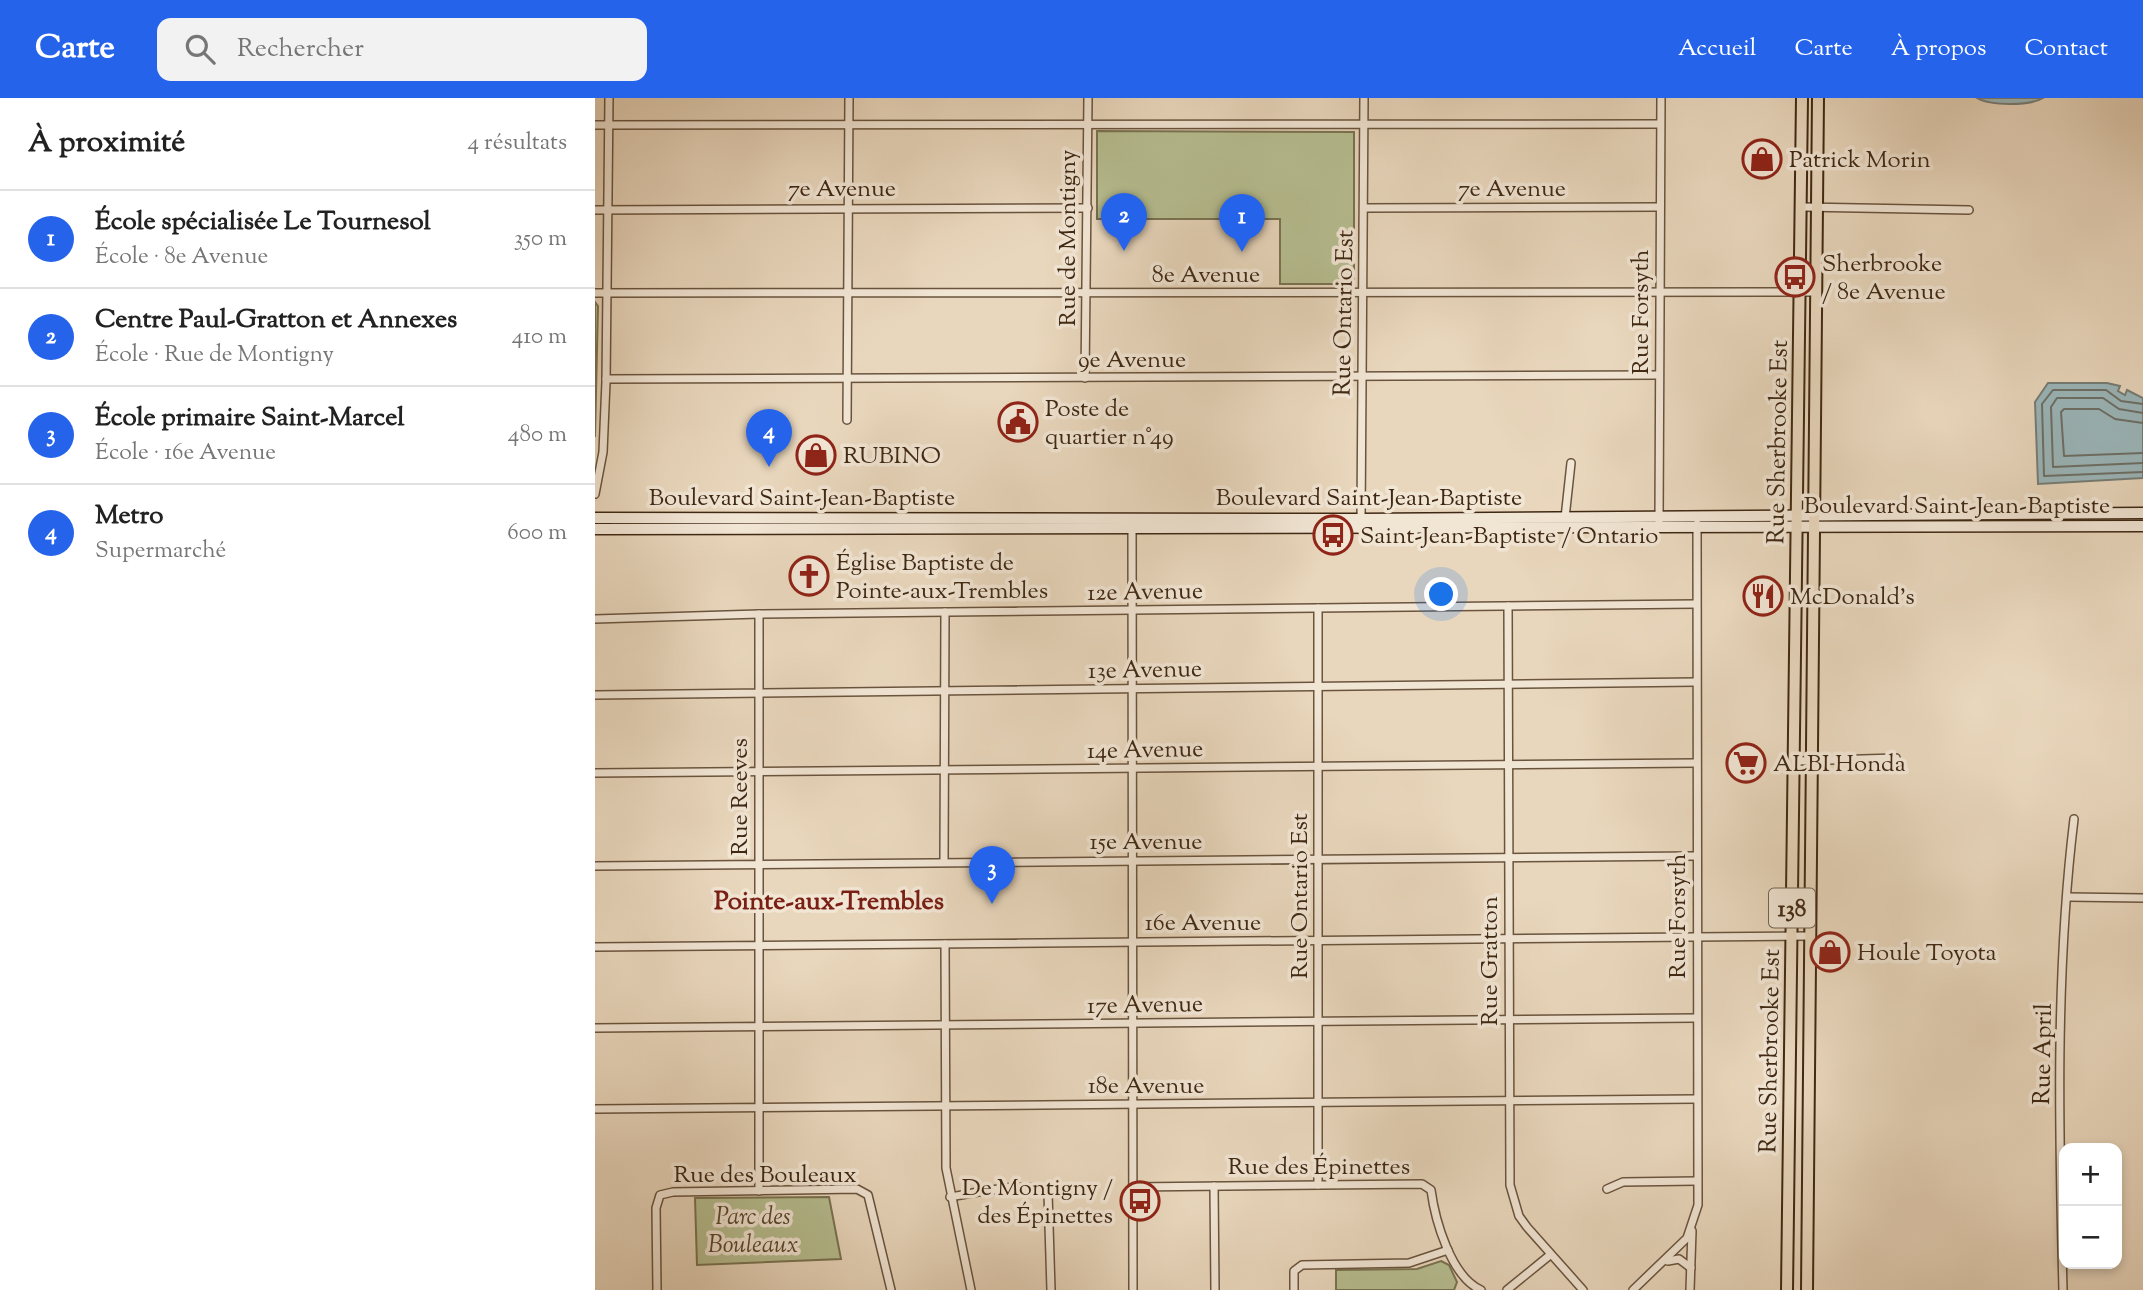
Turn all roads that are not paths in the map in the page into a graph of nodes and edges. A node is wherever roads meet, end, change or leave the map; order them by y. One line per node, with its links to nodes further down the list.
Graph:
1 (609, 98): 15 (street)
2 (849, 98): 9 (street)
3 (1088, 98): 10 (street, Rue de Montigny)
4 (1364, 98): 8 (street, Rue Ontario Est)
5 (1661, 98): 11 (street, Rue Forsyth)
6 (1802, 98): 12 (main road, Rue Sherbrooke Est / 138)
7 (1818, 98): 13 (main road, Rue Sherbrooke Est / 138)
8 (1363, 123): 10 (street); 11 (street); 22 (street, Rue Ontario Est)
9 (848, 124): 10 (street); 15 (street); 18 (street)
10 (1087, 124): 21 (street, Rue de Montigny)
11 (1660, 124): 19 (street, Rue Forsyth)
12 (1802, 124): 13 (main road); 17 (main road, Rue Sherbrooke Est / 138)
13 (1818, 124): 16 (main road, Rue Sherbrooke Est / 138)
14 (595, 125): 15 (street)
15 (608, 125): 25 (street)
16 (1817, 159): 17 (main road); 23 (main road, Rue Sherbrooke Est / 138)
17 (1803, 161): 20 (main road, Rue Sherbrooke Est / 138)
18 (849, 207): 21 (street, 7e Avenue); 25 (street, 7e Avenue); 34 (street)
19 (1660, 207): 22 (street, 7e Avenue); 33 (street, Rue Forsyth)
20 (1803, 207): 23 (street); 27 (main road, Rue Sherbrooke Est / 138)
21 (1088, 208): 31 (street, Rue de Montigny)
22 (1364, 208): 32 (street, Rue Ontario Est)
23 (1817, 208): 26 (street); 28 (main road, Rue Sherbrooke Est / 138)
24 (595, 210): 25 (street, 7e Avenue)
25 (608, 210): 30 (street)
26 (1969, 210)
27 (1801, 292): 28 (street, 8e Avenue); 33 (street, 8e Avenue); 40 (main road, Rue Sherbrooke Est / 138)
28 (1817, 292): 41 (main road, Rue Sherbrooke Est / 138)
29 (595, 293): 30 (street, 8e Avenue)
30 (607, 293): 34 (street, 8e Avenue); 39 (street)
31 (1087, 293): 32 (street, 8e Avenue); 34 (street, 8e Avenue); 38 (street, Rue de Montigny)
32 (1363, 293): 33 (street, 8e Avenue); 36 (street, Rue Ontario Est)
33 (1659, 293): 35 (street, Rue Forsyth)
34 (848, 294): 37 (street)
35 (1659, 375): 36 (street, 9e Avenue); 53 (street, Rue Forsyth)
36 (1362, 377): 38 (street, 9e Avenue); 56 (street, Rue Ontario Est)
37 (848, 378): 38 (street, 9e Avenue); 39 (street, 9e Avenue); 42 (street)
38 (1085, 378)
39 (606, 379): 44 (street)
40 (1799, 393): 41 (main road); 52 (main road, Rue Sherbrooke Est / 138)
41 (1816, 394): 51 (main road, Rue Sherbrooke Est / 138)
42 (847, 421)
43 (1571, 463): 55 (street)
44 (595, 494)
45 (1969, 513): 46 (main road, Boulevard Saint-Jean-Baptiste); 51 (main road, Boulevard Saint-Jean-Baptiste); 58 (main road)
46 (2006, 513): 47 (main road, Boulevard Saint-Jean-Baptiste); 59 (main road)
47 (2143, 513)
48 (724, 517): 49 (main road, Boulevard Saint-Jean-Baptiste); 50 (main road, Boulevard Saint-Jean-Baptiste); 62 (main road)
49 (595, 518)
50 (945, 518): 57 (main road, Boulevard Saint-Jean-Baptiste); 63 (main road)
51 (1815, 520): 52 (main road, Boulevard Saint-Jean-Baptiste); 58 (main road, Boulevard Saint-Jean-Baptiste); 72 (main road, Rue Sherbrooke Est / 138)
52 (1797, 521): 54 (main road, Boulevard Saint-Jean-Baptiste); 71 (main road, Rue Sherbrooke Est / 138)
53 (1659, 522): 54 (main road, Boulevard Saint-Jean-Baptiste); 55 (main road, Boulevard Saint-Jean-Baptiste)
54 (1697, 522): 64 (street, Rue Forsyth)
55 (1564, 523): 56 (main road, Boulevard Saint-Jean-Baptiste)
56 (1361, 524): 57 (main road, Boulevard Saint-Jean-Baptiste)
57 (1132, 525): 63 (main road, Boulevard Saint-Jean-Baptiste); 67 (street)
58 (1970, 526): 59 (main road, Boulevard Saint-Jean-Baptiste)
59 (2007, 526): 60 (main road, Boulevard Saint-Jean-Baptiste)
60 (2143, 526)
61 (595, 528): 62 (main road, Boulevard Saint-Jean-Baptiste)
62 (725, 529): 63 (main road, Boulevard Saint-Jean-Baptiste)
63 (945, 530)
64 (1696, 604): 65 (street, 12e Avenue); 73 (street, Rue Forsyth)
65 (1508, 606): 66 (street, 12e Avenue); 74 (street, Rue Gratton)
66 (1318, 608): 67 (street, 12e Avenue); 75 (street, Rue Ontario Est)
67 (1131, 611): 68 (street, 12e Avenue); 76 (street)
68 (945, 612): 69 (street, 12e Avenue); 77 (street)
69 (759, 614): 70 (street, 12e Avenue); 78 (street, Rue Reeves)
70 (595, 619)
71 (1797, 674): 72 (main road); 81 (main road, Rue Sherbrooke Est / 138)
72 (1814, 674): 82 (main road, Rue Sherbrooke Est / 138)
73 (1696, 682): 74 (street, 13e Avenue); 83 (street, Rue Forsyth)
74 (1509, 684): 75 (street, 13e Avenue); 84 (street, Rue Gratton)
75 (1318, 686): 76 (street, 13e Avenue); 85 (street, Rue Ontario Est)
76 (1132, 688): 77 (street, 13e Avenue); 86 (street)
77 (946, 690): 78 (street, 13e Avenue); 87 (street)
78 (759, 692): 79 (street, 13e Avenue); 88 (street, Rue Reeves)
79 (595, 695)
80 (1896, 758): 82 (street)
81 (1795, 761): 82 (street); 91 (main road, Rue Sherbrooke Est / 138)
82 (1812, 761): 92 (main road, Rue Sherbrooke Est / 138)
83 (1696, 763): 84 (street, 14e Avenue); 93 (street, Rue Forsyth)
84 (1509, 764): 85 (street, 14e Avenue); 94 (street, Rue Gratton)
85 (1318, 766): 86 (street, 14e Avenue); 95 (street, Rue Ontario Est)
86 (1132, 768): 87 (street, 14e Avenue); 96 (street)
87 (945, 770): 88 (street, 14e Avenue); 97 (street)
88 (758, 772): 89 (street, 14e Avenue); 98 (street, Rue Reeves)
89 (595, 773)
90 (2074, 819): 102 (street, Rue April)
91 (1795, 828): 92 (main road); 100 (main road, Rue Sherbrooke Est / 138)
92 (1811, 829): 101 (main road, Rue Sherbrooke Est / 138)
93 (1697, 856): 94 (street, 15e Avenue); 106 (street, Rue Forsyth)
94 (1508, 857): 95 (street, 15e Avenue); 107 (street, Rue Gratton)
95 (1318, 859): 96 (street, 15e Avenue); 108 (street, Rue Ontario Est)
96 (1132, 860): 97 (street, 15e Avenue); 109 (street)
97 (944, 862): 98 (street, 15e Avenue)
98 (758, 864): 99 (street, 15e Avenue); 111 (street, Rue Reeves)
99 (595, 866)
100 (1793, 880): 101 (main road); 104 (main road, Rue Sherbrooke Est / 138)
101 (1811, 880): 105 (main road, Rue Sherbrooke Est / 138)
102 (2067, 897): 103 (street); 157 (street, Rue April)
103 (2143, 898)
104 (1791, 936): 105 (street, 16e Avenue); 106 (street, 16e Avenue); 127 (main road, Rue Sherbrooke Est / 138)
105 (1810, 936): 128 (main road, Rue Sherbrooke Est / 138)
106 (1697, 937): 107 (street, 16e Avenue); 113 (street, Rue Forsyth)
107 (1509, 939): 108 (street, 16e Avenue); 114 (street, Rue Gratton)
108 (1319, 941): 109 (street, 16e Avenue); 115 (street, Rue Ontario Est)
109 (1132, 942): 110 (street, 16e Avenue); 116 (street)
110 (946, 944): 111 (street, 16e Avenue); 117 (street)
111 (759, 946): 112 (street, 16e Avenue); 118 (street, Rue Reeves)
112 (595, 947)
113 (1696, 1018): 114 (street, 17e Avenue); 120 (street, Rue Forsyth)
114 (1508, 1020): 115 (street, 17e Avenue); 121 (street, Rue Gratton)
115 (1318, 1021): 116 (street, 17e Avenue); 122 (street, Rue Ontario Est)
116 (1132, 1023): 117 (street, 17e Avenue); 123 (street)
117 (945, 1025): 118 (street, 17e Avenue); 124 (street)
118 (759, 1026): 119 (street, 17e Avenue); 125 (street, Rue Reeves)
119 (595, 1028)
120 (1696, 1099): 121 (street, 18e Avenue); 129 (street, Rue Forsyth)
121 (1509, 1101): 122 (street, 18e Avenue); 140 (street, Rue Gratton)
122 (1318, 1103): 123 (street, 18e Avenue); 130 (street, Rue Ontario Est)
123 (1132, 1104): 124 (street, 18e Avenue); 132 (street)
124 (945, 1106): 125 (street, 18e Avenue); 135 (street)
125 (759, 1108): 126 (street, 18e Avenue); 134 (street, Rue Reeves)
126 (595, 1109)
127 (1789, 1144): 128 (main road); 136 (main road, Rue Sherbrooke Est / 138)
128 (1808, 1144): 137 (main road, Rue Sherbrooke Est / 138)
129 (1697, 1181): 133 (street); 138 (street, Rue Forsyth)
130 (1318, 1185): 131 (street, Rue des Épinettes); 139 (street, Rue des Épinettes)
131 (1214, 1186): 132 (street, Rue des Épinettes); 148 (street)
132 (1132, 1187): 147 (street)
133 (1607, 1189)
134 (759, 1191): 143 (street, Rue des Bouleaux); 144 (street, Rue des Bouleaux)
135 (950, 1197): 145 (street); 146 (street)
136 (1788, 1214): 137 (main road); 155 (main road, Rue Sherbrooke Est / 138)
137 (1807, 1214): 156 (main road, Rue Sherbrooke Est / 138)
138 (1692, 1229): 141 (street, Rue Forsyth); 142 (street)
139 (1448, 1250): 149 (street); 150 (street, Rue des Épinettes)
140 (1550, 1255): 151 (street); 152 (street, Rue Gratton)
141 (1664, 1262): 142 (street); 153 (street, Rue Forsyth)
142 (1691, 1269): 154 (street)
143 (657, 1290)
144 (891, 1290)
145 (971, 1290)
146 (1051, 1290)
147 (1133, 1290)
148 (1215, 1290)
149 (1294, 1290)
150 (1481, 1290)
151 (1507, 1290)
152 (1583, 1290)
153 (1633, 1290)
154 (1690, 1290)
155 (1787, 1290)
156 (1807, 1290)
157 (2063, 1290)

